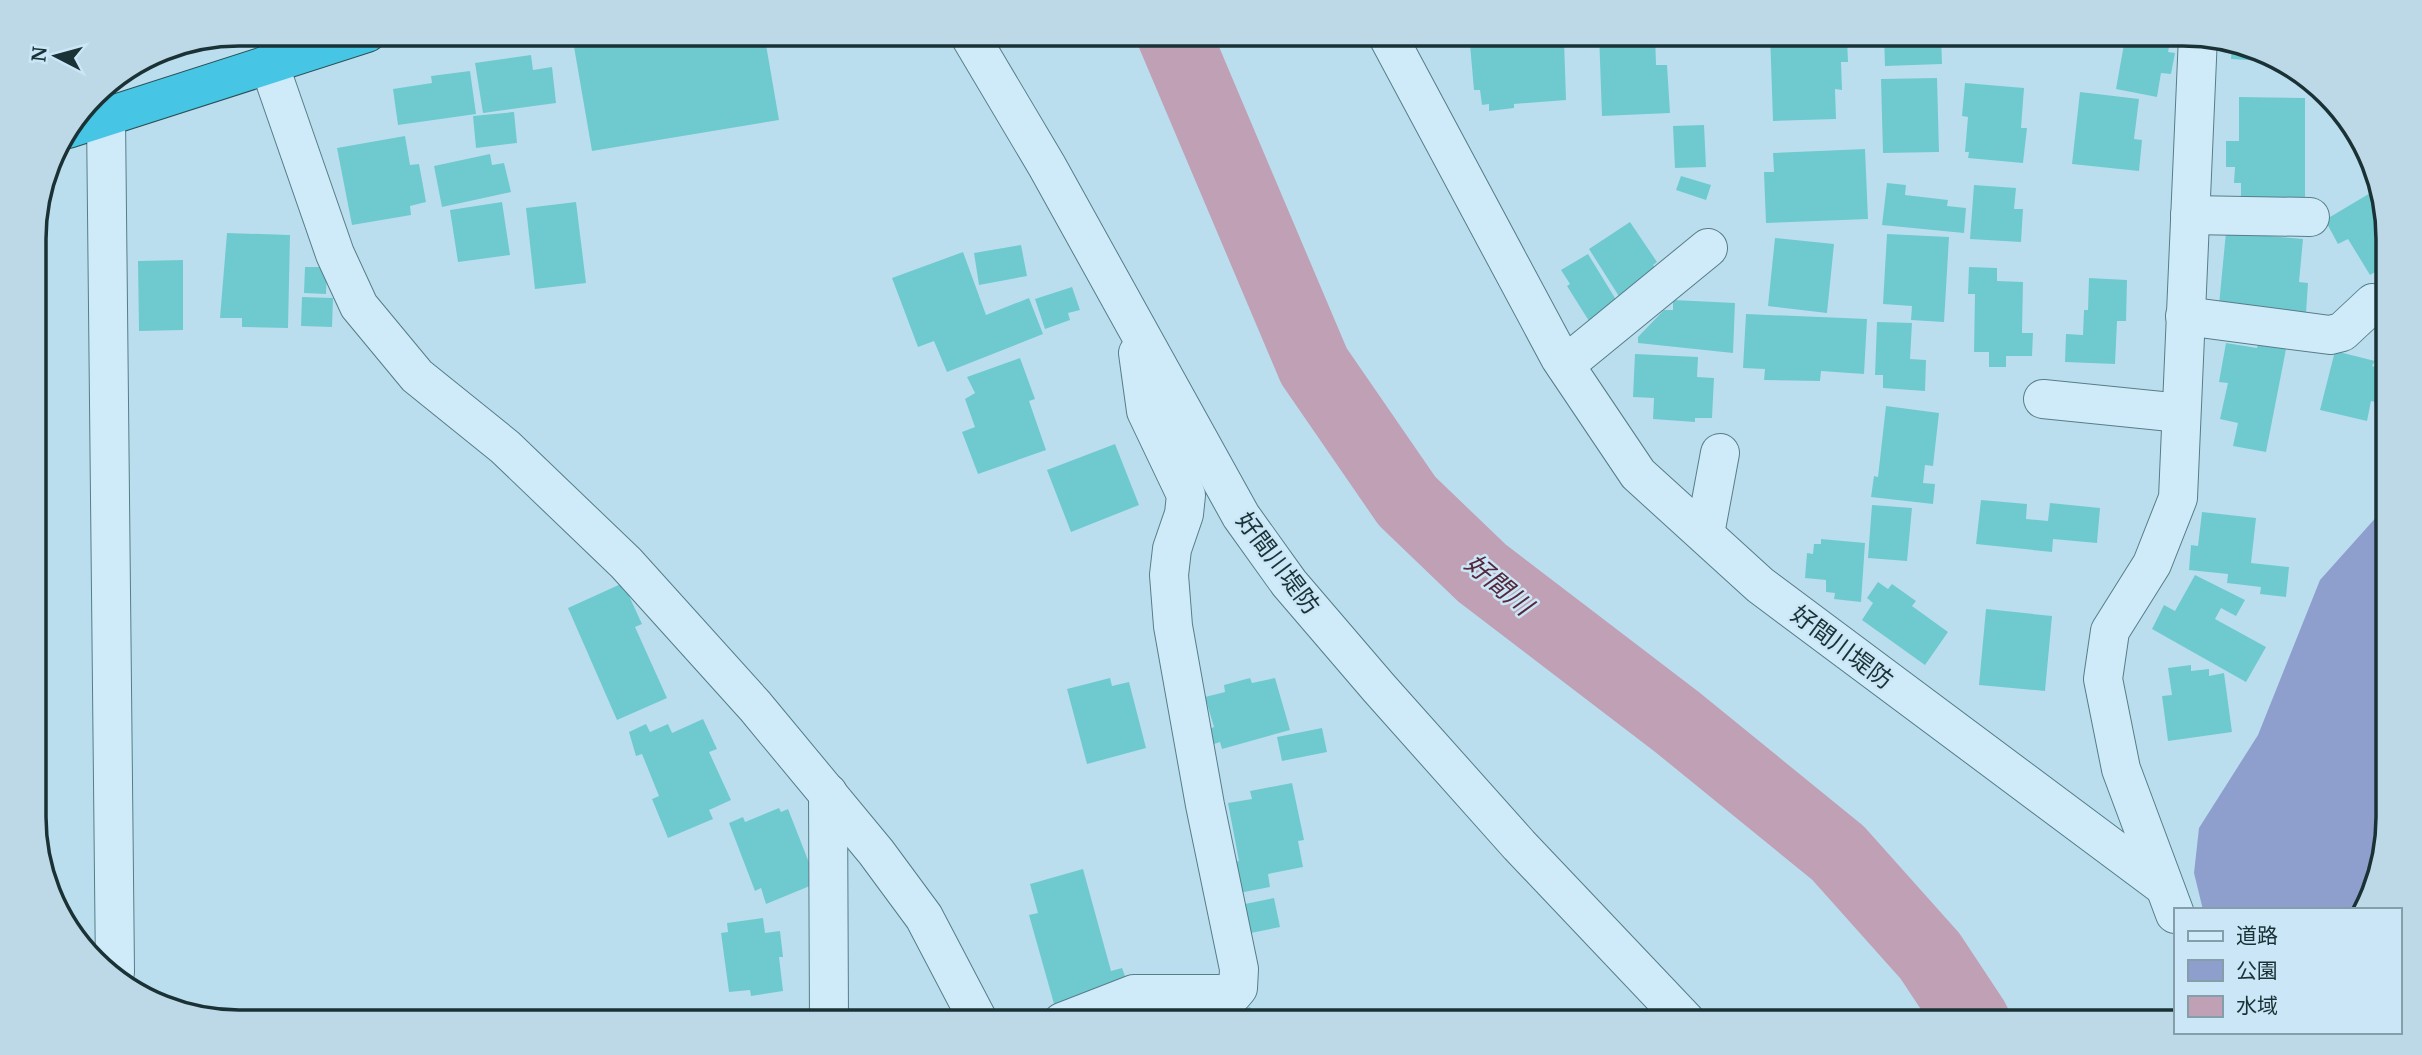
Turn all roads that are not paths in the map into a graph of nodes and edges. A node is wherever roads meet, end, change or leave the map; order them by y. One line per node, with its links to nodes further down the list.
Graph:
1 (307, 46): 5 (highway)
2 (976, 46): 13 (street, 好間川堤防)
3 (1399, 46): 14 (street, 好間川堤防)
4 (2198, 47): 8 (street)
5 (289, 50): 6 (highway); 19 (street)
6 (106, 117): 7 (highway); 21 (street)
7 (82, 125)
8 (2190, 215): 9 (street); 12 (street)
9 (2310, 218)
10 (1708, 248): 14 (street)
11 (2376, 303): 12 (street)
12 (2185, 316): 16 (street)
13 (1142, 343): 22 (street, 好間川堤防); 25 (street)
14 (1565, 365): 18 (street, 好間川堤防)
15 (2043, 399): 16 (street)
16 (2181, 413): 20 (street)
17 (1720, 453): 18 (street)
18 (1705, 534): 20 (street, 好間川堤防)
19 (828, 793): 23 (street); 24 (street)
20 (2169, 899)
21 (115, 965)
22 (1675, 1009)
23 (829, 1010)
24 (973, 1010)
25 (1094, 1010)

